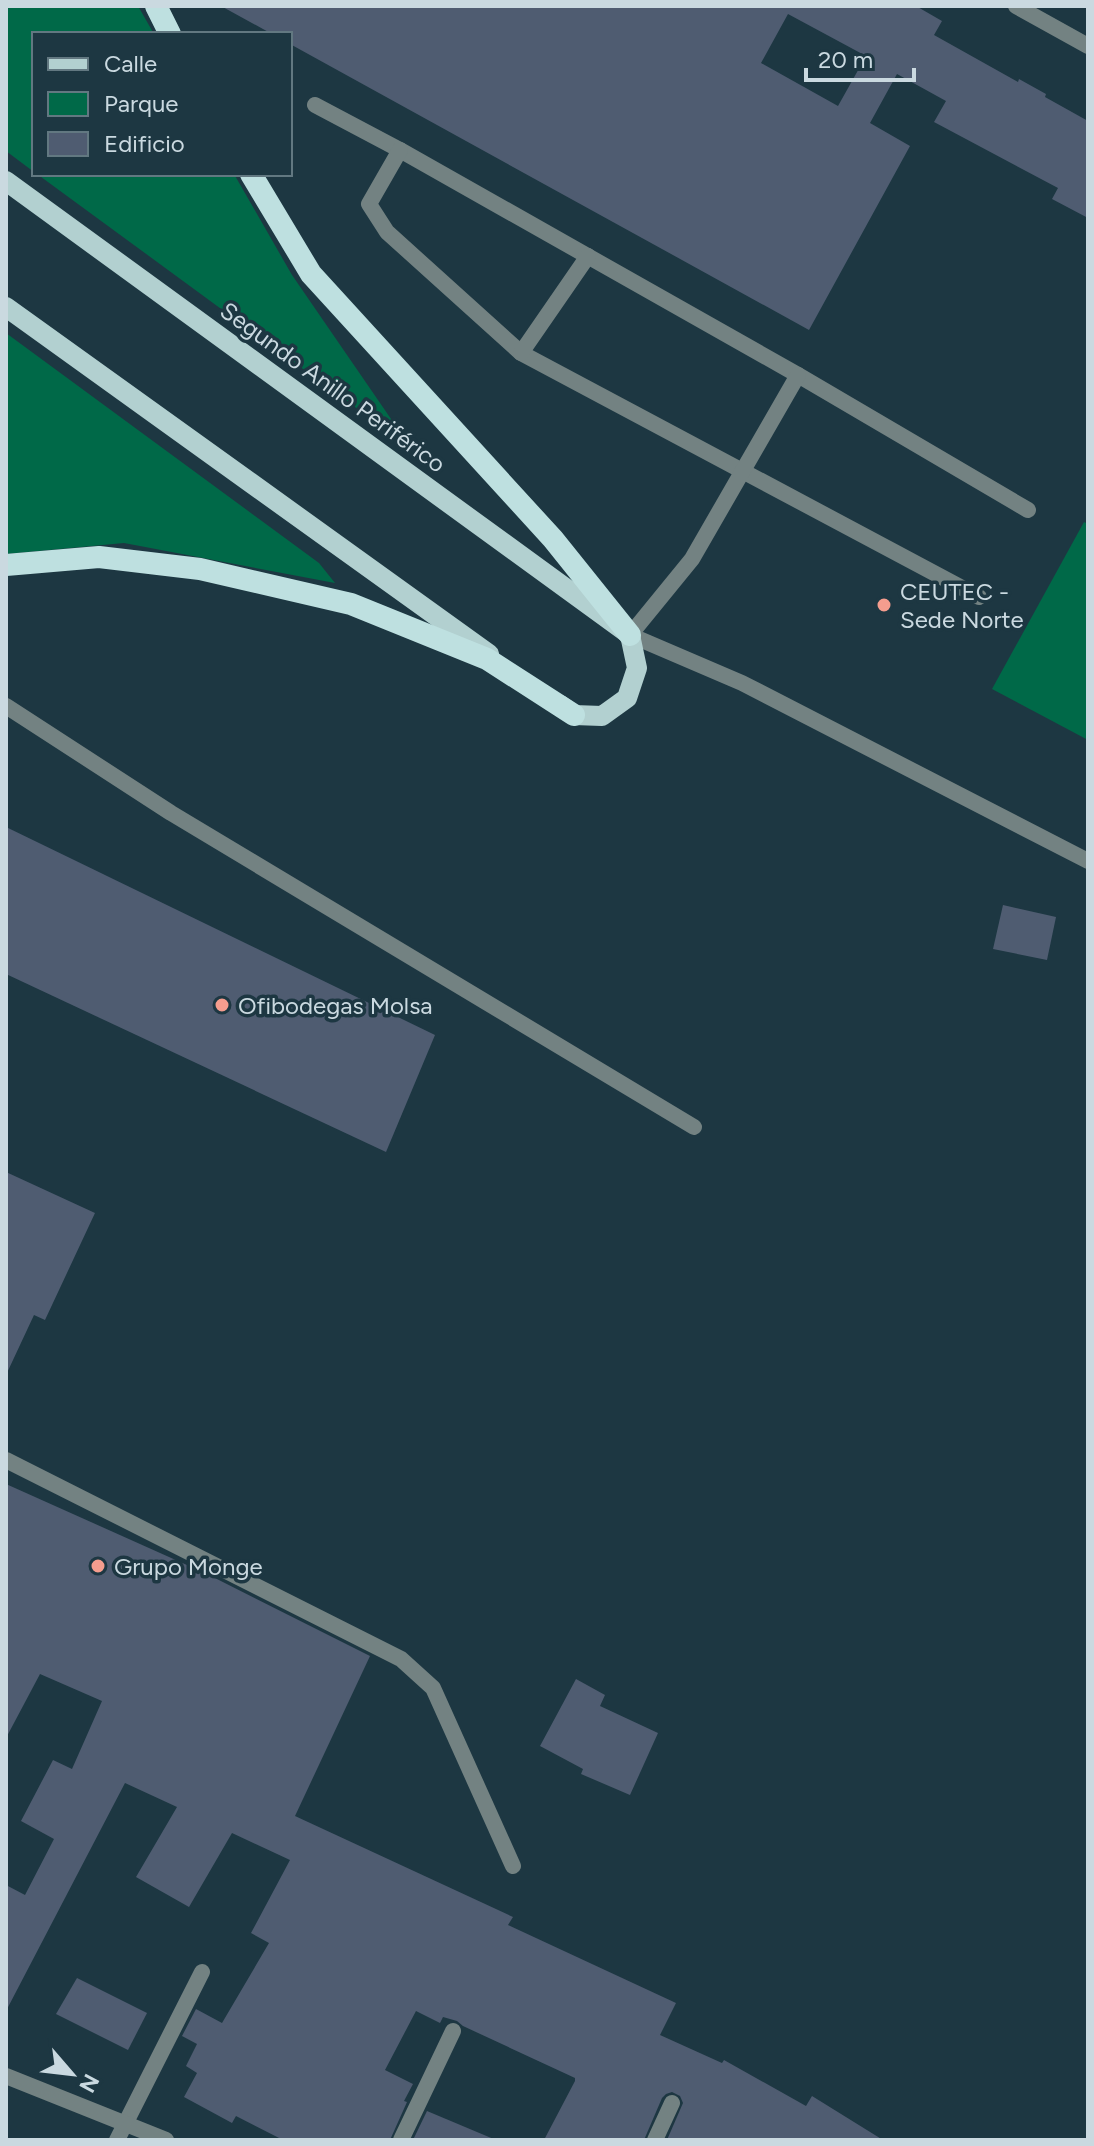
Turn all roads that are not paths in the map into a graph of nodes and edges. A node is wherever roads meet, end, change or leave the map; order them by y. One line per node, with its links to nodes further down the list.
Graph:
1 (156, 6): 3 (highway)
2 (1016, 6): 4 (street)
3 (169, 32)
4 (1088, 46)
5 (315, 105): 6 (street)
6 (400, 150): 9 (street); 11 (street)
7 (252, 176): 17 (highway)
8 (6, 181): 17 (main road, Segundo Anillo Periférico)
9 (588, 256): 11 (street); 12 (street)
10 (6, 307): 19 (main road)
11 (521, 353): 13 (street)
12 (798, 375): 13 (street); 14 (street)
13 (744, 471): 16 (street); 17 (street)
14 (1028, 510)
15 (6, 565): 19 (highway)
16 (979, 597)
17 (630, 635): 19 (main road); 20 (street)
18 (6, 706): 21 (street)
19 (574, 715)
20 (1088, 861)
21 (694, 1127)
22 (6, 1460): 23 (street)
23 (513, 1866)
24 (202, 1972): 28 (street)
25 (453, 2031): 31 (street)
26 (6, 2076): 28 (street)
27 (672, 2103): 32 (street)
28 (126, 2124): 29 (street); 30 (street)
29 (117, 2140)
30 (166, 2140)
31 (401, 2140)
32 (655, 2140)

